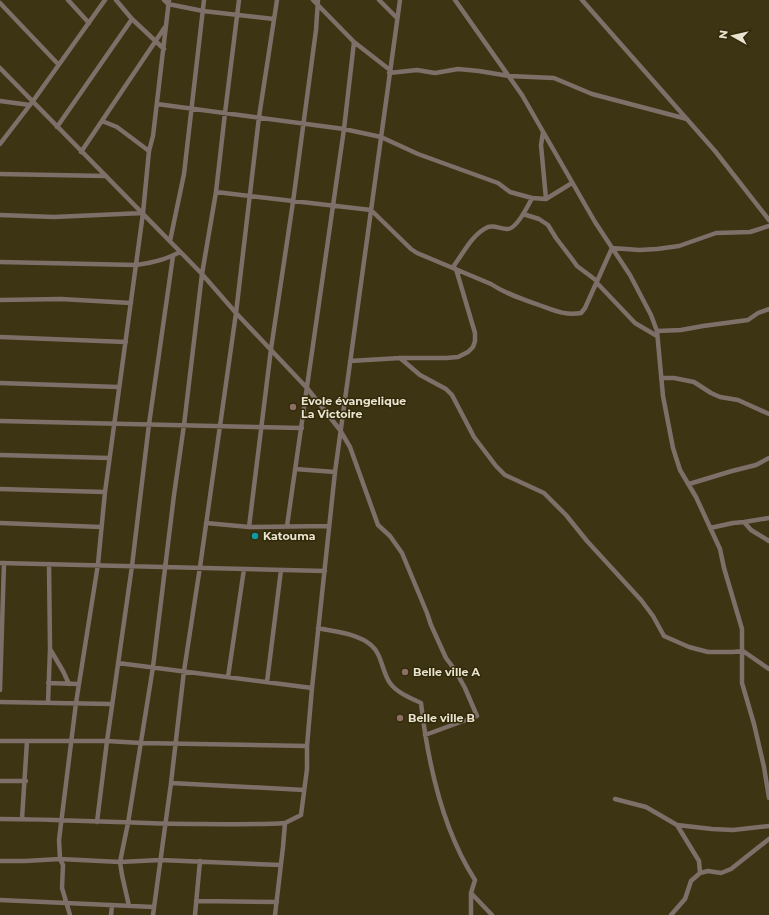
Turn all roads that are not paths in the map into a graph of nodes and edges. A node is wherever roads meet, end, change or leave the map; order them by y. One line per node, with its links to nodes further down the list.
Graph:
1 (68, 0): 21 (street)
2 (105, 0): 21 (street)
3 (116, 0): 19 (street)
4 (164, 0): 13 (street)
5 (204, 0): 16 (street)
6 (239, 0): 17 (street)
7 (277, 0): 20 (street)
8 (313, 0): 15 (street)
9 (379, 0): 18 (street)
10 (400, 0): 18 (street)
11 (455, 0): 29 (street)
12 (582, 0): 36 (street)
13 (169, 2): 16 (street); 22 (street)
14 (0, 3): 26 (street)
15 (318, 3): 24 (street); 38 (street)
16 (202, 11): 17 (street); 33 (street)
17 (238, 15): 20 (street); 34 (street)
18 (397, 18): 28 (street)
19 (132, 19): 23 (street); 39 (street)
20 (274, 20): 35 (street)
21 (89, 24): 26 (street)
22 (165, 27): 23 (street); 25 (street)
23 (155, 41): 25 (street); 37 (street)
24 (354, 42): 28 (street); 40 (street)
25 (164, 49): 32 (street)
26 (58, 64): 31 (street)
27 (0, 68): 31 (street)
28 (389, 72): 29 (street); 43 (street)
29 (509, 76): 36 (street); 41 (street)
30 (0, 101): 31 (street)
31 (31, 103): 39 (street); 42 (street)
32 (157, 104): 33 (street); 45 (street)
33 (192, 108): 34 (street); 62 (street)
34 (224, 113): 35 (street); 50 (street)
35 (259, 117): 38 (street); 51 (street)
36 (687, 119): 60 (street)
37 (102, 121): 45 (street); 46 (street)
38 (304, 124): 40 (street); 54 (street)
39 (57, 126): 46 (street)
40 (344, 129): 43 (street); 55 (street)
41 (543, 132): 49 (street); 53 (street)
42 (2, 138): 44 (street)
43 (381, 138): 52 (street); 56 (street)
44 (0, 144)
45 (149, 151): 57 (street)
46 (81, 152): 48 (street)
47 (0, 174): 48 (street)
48 (106, 176): 57 (street)
49 (572, 183): 53 (street); 63 (street)
50 (216, 192): 51 (street); 69 (street)
51 (251, 195): 54 (street); 74 (street)
52 (532, 198): 53 (street); 58 (street)
53 (546, 199)
54 (293, 202): 55 (street); 78 (street)
55 (332, 206): 56 (street); 84 (street)
56 (371, 210): 68 (street); 80 (street)
57 (143, 213): 59 (street); 62 (street); 67 (street)
58 (523, 214): 68 (street); 70 (street)
59 (0, 215)
60 (769, 220)
61 (769, 226): 63 (street)
62 (170, 241): 64 (street)
63 (612, 248): 70 (street); 75 (street)
64 (180, 252): 65 (street); 69 (street)
65 (173, 256): 67 (street); 88 (street)
66 (0, 262): 67 (street)
67 (136, 264): 72 (street)
68 (455, 268): 70 (street); 79 (street)
69 (202, 274): 74 (street); 89 (street)
70 (597, 282): 75 (street)
71 (0, 300): 72 (street)
72 (130, 303): 77 (street)
73 (769, 309): 75 (street)
74 (236, 312): 78 (street); 90 (street)
75 (657, 334): 81 (street)
76 (0, 337): 77 (street)
77 (126, 342): 83 (street)
78 (271, 349): 84 (street); 91 (street)
79 (400, 358): 80 (street); 124 (street)
80 (350, 361): 93 (street)
81 (661, 378): 85 (street); 99 (street)
82 (0, 383): 83 (street)
83 (118, 386): 87 (street)
84 (308, 388): 92 (street); 93 (street)
85 (769, 414)
86 (0, 421): 87 (street)
87 (115, 423): 88 (street); 95 (street)
88 (149, 424): 89 (street); 115 (street)
89 (184, 424): 90 (street); 116 (street)
90 (220, 426): 91 (street); 105 (street)
91 (262, 427): 92 (street); 109 (street)
92 (302, 428): 97 (street)
93 (340, 430): 98 (street); 140 (street)
94 (0, 455): 95 (street)
95 (109, 458): 101 (street)
96 (769, 458): 99 (street)
97 (295, 469): 98 (street); 106 (street)
98 (335, 472): 107 (street)
99 (689, 484): 110 (street)
100 (0, 489): 101 (street)
101 (105, 492): 108 (street)
102 (769, 518): 103 (street)
103 (744, 522): 110 (street); 111 (street)
104 (0, 523): 108 (street)
105 (206, 523): 109 (street); 117 (street)
106 (287, 526): 107 (street); 109 (street)
107 (328, 526): 120 (street)
108 (101, 527): 114 (street)
109 (249, 527)
110 (710, 528): 124 (street)
111 (769, 541)
112 (2, 563): 113 (street); 121 (street)
113 (50, 564): 114 (street); 123 (street)
114 (98, 564): 115 (street); 133 (street)
115 (132, 566): 116 (street); 125 (street)
116 (166, 566): 117 (street); 126 (street)
117 (200, 567): 118 (street); 128 (street)
118 (244, 569): 119 (street); 129 (street)
119 (281, 570): 120 (street); 130 (street)
120 (325, 571): 122 (street)
121 (2, 587): 135 (street)
122 (318, 628): 134 (street); 140 (street)
123 (50, 649): 131 (street); 132 (street)
124 (743, 651): 127 (street); 152 (street)
125 (118, 663): 126 (street); 139 (street)
126 (153, 667): 128 (street); 145 (street)
127 (769, 668)
128 (184, 671): 129 (street); 146 (street)
129 (228, 677): 130 (street)
130 (267, 682): 134 (street)
131 (48, 683): 132 (street); 137 (street)
132 (69, 684): 133 (street)
133 (78, 684): 138 (street)
134 (312, 688): 147 (street)
135 (0, 690)
136 (0, 702): 137 (street)
137 (48, 703): 138 (street)
138 (76, 703): 139 (street); 143 (street)
139 (112, 704): 144 (street)
140 (425, 735): 171 (street)
141 (0, 741): 142 (street)
142 (27, 741): 143 (street); 149 (street)
143 (71, 741): 144 (street); 156 (street)
144 (107, 741): 145 (street); 157 (street)
145 (141, 744): 146 (street); 158 (street)
146 (175, 744): 147 (street); 150 (street)
147 (307, 746): 151 (street)
148 (0, 781): 149 (street)
149 (26, 782): 155 (street)
150 (171, 783): 151 (street); 160 (street)
151 (304, 790): 159 (street)
152 (769, 798)
153 (615, 799): 161 (street)
154 (0, 819): 155 (street)
155 (22, 819): 156 (street)
156 (61, 820): 157 (street); 164 (street)
157 (97, 822): 158 (street)
158 (128, 823): 160 (street); 168 (street)
159 (285, 823): 160 (street); 169 (street)
160 (165, 824): 165 (street)
161 (677, 825): 162 (street); 170 (street)
162 (769, 826)
163 (769, 839): 170 (street)
164 (60, 859): 167 (street); 168 (street); 175 (street)
165 (160, 860): 166 (street); 168 (street); 178 (street)
166 (200, 860): 169 (street); 173 (street)
167 (0, 861)
168 (120, 862): 177 (street)
169 (281, 865): 174 (street)
170 (700, 873): 186 (street)
171 (471, 893): 184 (street); 185 (street)
172 (0, 900): 175 (street)
173 (196, 901): 174 (street); 182 (street)
174 (277, 902): 183 (street)
175 (67, 903): 176 (street); 179 (street)
176 (112, 905): 177 (street); 180 (street)
177 (129, 906): 178 (street)
178 (154, 907): 181 (street)
179 (70, 915)
180 (111, 915)
181 (153, 915)
182 (195, 915)
183 (275, 915)
184 (471, 915)
185 (492, 915)
186 (671, 915)

